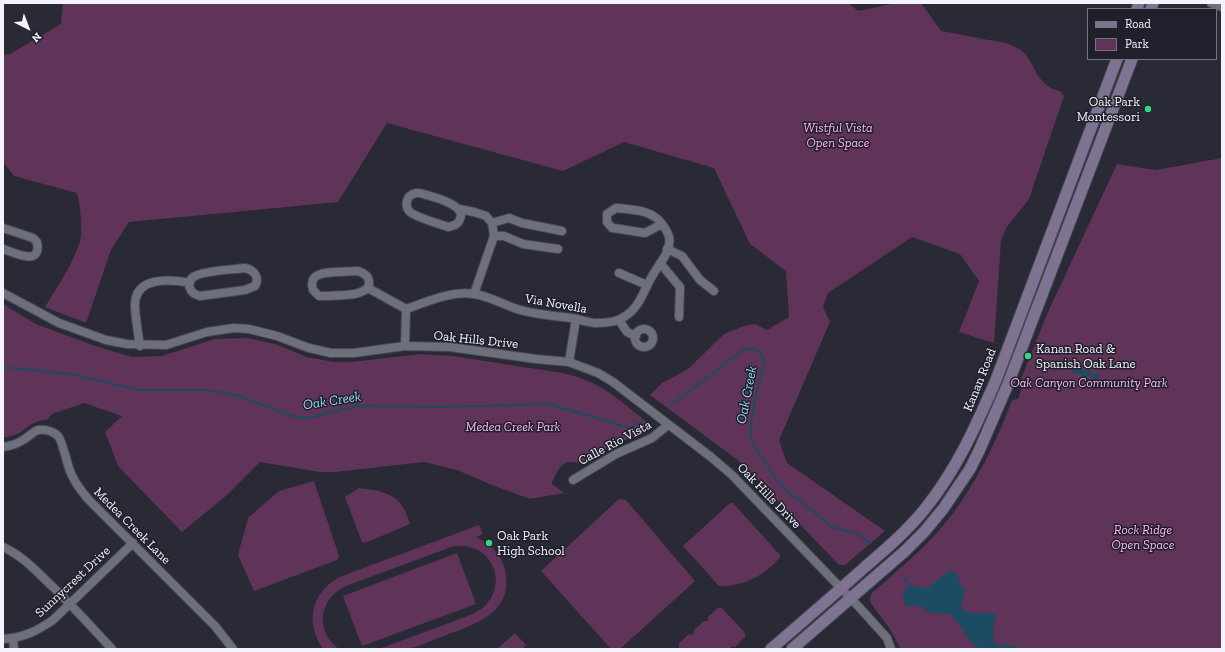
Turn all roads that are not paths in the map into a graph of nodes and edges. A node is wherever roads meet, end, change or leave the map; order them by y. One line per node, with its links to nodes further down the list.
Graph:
1 (1211, 3): 2 (street)
2 (1222, 7)
3 (1117, 60): 35 (main road, Kanan Road)
4 (1132, 60): 36 (main road, Kanan Road)
5 (459, 209): 5 (street); 6 (street)
6 (492, 223): 9 (street); 10 (street)
7 (662, 224): 7 (street); 13 (street)
8 (3, 228): 11 (street)
9 (562, 231)
10 (494, 236): 12 (street); 21 (street)
11 (3, 249)
12 (558, 249)
13 (668, 250): 14 (street, Via Novella); 19 (street)
14 (660, 263): 17 (street, Via Novella); 23 (street)
15 (618, 273): 17 (street)
16 (190, 283): 16 (street); 27 (street)
17 (647, 285): 25 (street, Via Novella)
18 (368, 288): 18 (street); 22 (street)
19 (714, 291)
20 (3, 293): 27 (street, Oak Hills Drive)
21 (474, 294): 22 (street, Via Novella); 24 (street, Via Novella)
22 (406, 309): 28 (street)
23 (679, 317)
24 (576, 319): 25 (street, Via Novella); 29 (street)
25 (619, 320): 26 (street)
26 (636, 336)
27 (140, 346): 28 (street, Oak Hills Drive)
28 (405, 346): 29 (street, Oak Hills Drive)
29 (569, 362): 30 (street, Oak Hills Drive)
30 (668, 425): 32 (street, Calle Rio Vista); 35 (street, Oak Hills Drive)
31 (3, 447): 33 (street, Medea Creek Lane)
32 (573, 480)
33 (132, 543): 37 (street, Sunnycrest Drive); 42 (street, Medea Creek Lane)
34 (3, 547): 37 (street)
35 (841, 588): 36 (street, Oak Hills Drive); 43 (main road, Kanan Road)
36 (850, 598): 44 (main road, Kanan Road); 45 (street, Oak Hills Drive)
37 (70, 604): 38 (street, Sunnycrest Drive); 41 (street)
38 (13, 638): 39 (street, Sunnycrest Drive); 40 (street)
39 (3, 639)
40 (14, 649)
41 (112, 649)
42 (233, 649)
43 (771, 649)
44 (792, 649)
45 (891, 649)

